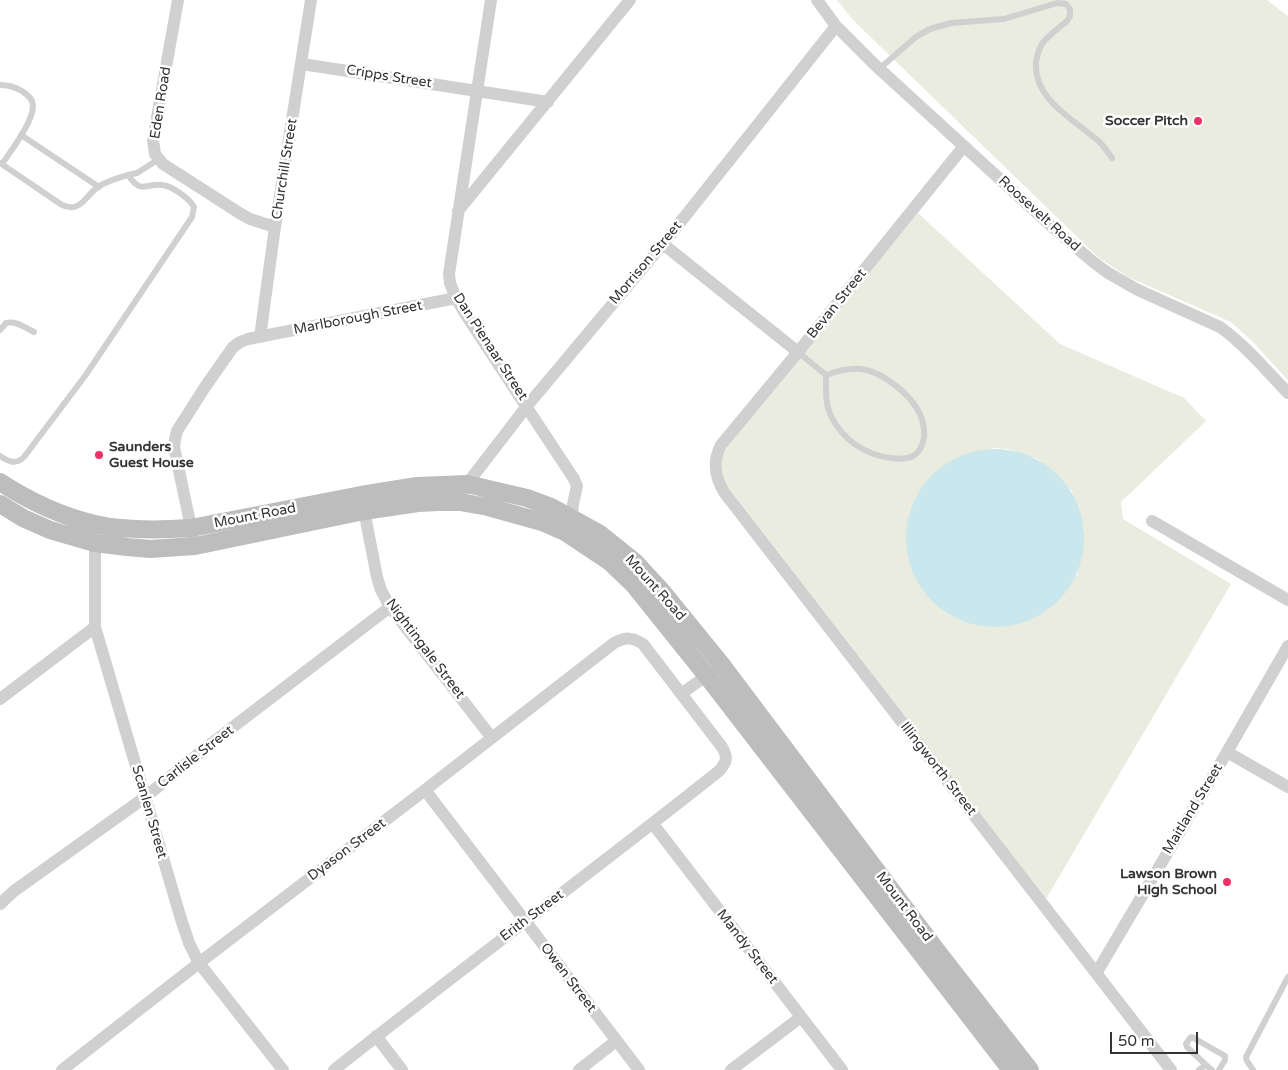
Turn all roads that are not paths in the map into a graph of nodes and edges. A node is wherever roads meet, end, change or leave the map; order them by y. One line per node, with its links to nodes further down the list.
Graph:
1 (178, 0): 15 (street, Eden Road)
2 (312, 0): 7 (street, Churchill Street)
3 (491, 0): 10 (street, Dan Pienaar Street)
4 (630, 0): 11 (street)
5 (817, 0): 6 (street, Roosevelt Road)
6 (836, 26): 8 (street, Roosevelt Road); 21 (street, Morrison Street)
7 (302, 64): 10 (street, Cripps Street); 20 (street, Churchill Street)
8 (879, 69): 13 (street, Roosevelt Road); 14 (lane)
9 (0, 85): 12 (lane)
10 (477, 90): 11 (street, Cripps Street); 19 (street, Dan Pienaar Street)
11 (548, 102): 19 (street)
12 (22, 135): 16 (lane); 18 (lane)
13 (964, 146): 26 (street, Bevan Street); 28 (street, Roosevelt Road)
14 (1112, 158)
15 (159, 159): 17 (lane); 20 (street, Eden Road)
16 (1, 164): 18 (lane)
17 (128, 175): 18 (lane); 30 (lane)
18 (99, 187)
19 (458, 211): 22 (street, Dan Pienaar Street)
20 (275, 227): 25 (street, Churchill Street)
21 (662, 244): 26 (street); 29 (street, Morrison Street)
22 (456, 298): 25 (street, Marlborough Street); 29 (street, Dan Pienaar Street)
23 (0, 330): 24 (lane)
24 (34, 332)
25 (260, 338): 40 (street, Marlborough Street)
26 (798, 352): 27 (lane); 31 (street, Bevan Street)
27 (826, 375): 27 (lane)
28 (1288, 392)
29 (527, 406): 33 (street, Morrison Street); 39 (street, Dan Pienaar Street)
30 (0, 456)
31 (714, 464): 61 (street, Illingworth Street)
32 (0, 482): 38 (main road, Mount Road)
33 (467, 484): 34 (street, Morrison Street); 35 (main road, Mount Road); 39 (main road, Mount Road)
34 (460, 502): 35 (main road, Mount Road); 39 (main road, Mount Road)
35 (362, 503): 40 (main road, Mount Road); 42 (main road, Mount Road); 44 (street, Nightingale Street)
36 (0, 504): 41 (main road, Mount Road)
37 (1152, 521): 43 (street)
38 (96, 524): 40 (main road, Mount Road); 41 (street, Scanlen Street)
39 (569, 525): 47 (main road, Mount Road); 48 (main road, Mount Road)
40 (191, 528): 42 (street, Marlborough Street)
41 (95, 543): 42 (main road, Mount Road); 45 (street, Scanlen Street)
42 (195, 546)
43 (1288, 600)
44 (390, 607): 51 (street, Nightingale Street); 55 (street, Carlisle Street)
45 (95, 627): 50 (street); 55 (street, Scanlen Street)
46 (1288, 646): 52 (street, Maitland Street)
47 (721, 664): 48 (street); 58 (main road, Mount Road)
48 (707, 676): 49 (street); 58 (main road, Mount Road)
49 (681, 694): 51 (street, Dyason Street); 56 (street, Erith Street)
50 (0, 699)
51 (492, 738): 54 (street, Dyason Street)
52 (1227, 752): 53 (street); 61 (street, Maitland Street)
53 (1288, 787)
54 (425, 790): 59 (street, Owen Street); 60 (street, Dyason Street)
55 (144, 798): 57 (street, Carlisle Street); 60 (street, Scanlen Street)
56 (652, 824): 59 (street, Erith Street); 63 (street, Mandy Street)
57 (0, 904)
58 (894, 907): 75 (main road, Mount Road); 76 (main road, Mount Road)
59 (525, 921): 64 (street, Erith Street); 65 (street, Owen Street)
60 (199, 963): 67 (street, Dyason Street); 68 (street, Scanlen Street)
61 (1096, 972): 77 (street, Illingworth Street)
62 (1288, 977): 81 (lane)
63 (801, 1017): 73 (street); 74 (street, Mandy Street)
64 (376, 1036): 69 (street, Erith Street); 70 (street)
65 (616, 1041): 71 (street); 72 (street, Owen Street)
66 (1206, 1065): 78 (lane); 79 (lane); 80 (lane)
67 (62, 1070)
68 (283, 1070)
69 (334, 1070)
70 (402, 1070)
71 (579, 1070)
72 (639, 1070)
73 (731, 1070)
74 (842, 1070)
75 (1011, 1070)
76 (1030, 1070)
77 (1171, 1070)
78 (1199, 1070)
79 (1212, 1070)
80 (1219, 1070)
81 (1253, 1070)

